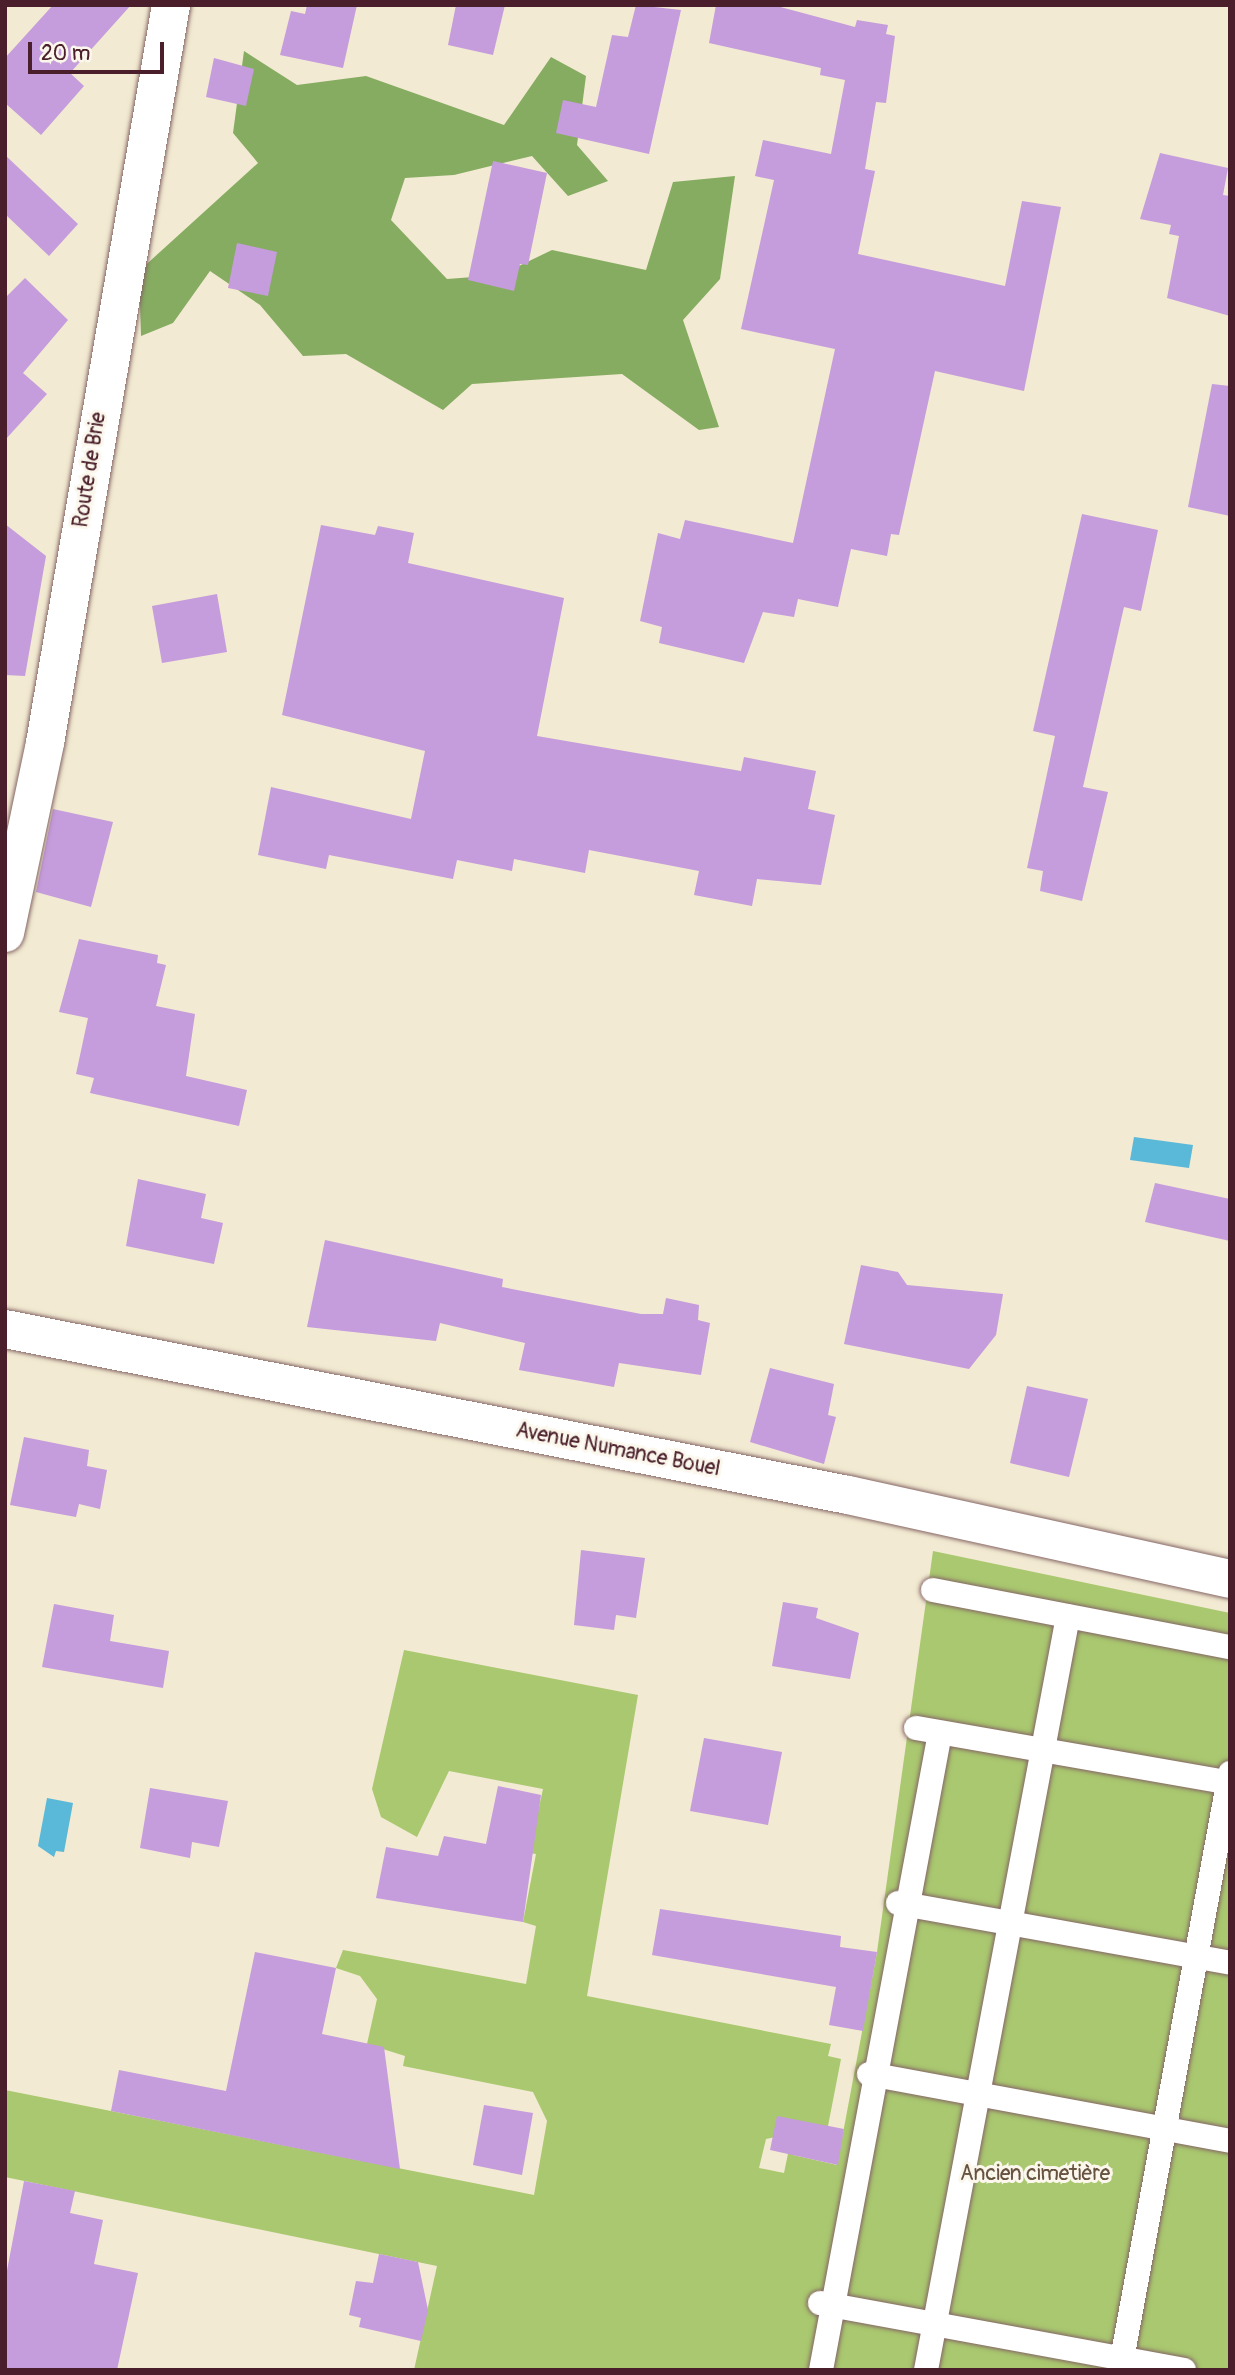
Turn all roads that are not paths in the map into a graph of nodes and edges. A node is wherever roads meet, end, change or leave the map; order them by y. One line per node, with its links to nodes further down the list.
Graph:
1 (171, 5): 2 (street, Route de Brie)
2 (5, 933)
3 (5, 1329): 4 (street, Avenue Numance Bouel)
4 (1230, 1579)
5 (933, 1590): 6 (lane)
6 (1068, 1616): 7 (lane); 8 (lane)
7 (1230, 1647)
8 (1043, 1751): 9 (lane); 10 (lane); 11 (lane)
9 (1229, 1780): 12 (lane)
10 (904, 1904): 11 (lane); 14 (lane)
11 (1012, 1923): 12 (lane); 15 (lane)
12 (1196, 1957): 13 (lane); 16 (lane)
13 (1230, 1963)
14 (874, 2075): 15 (lane); 18 (lane)
15 (980, 2095): 16 (lane); 19 (lane)
16 (1164, 2129): 17 (lane); 20 (lane)
17 (1230, 2141)
18 (827, 2304): 19 (lane); 21 (lane)
19 (935, 2324): 20 (lane); 22 (lane)
20 (1121, 2364): 23 (lane)
21 (821, 2370)
22 (926, 2370)
23 (1185, 2370)

